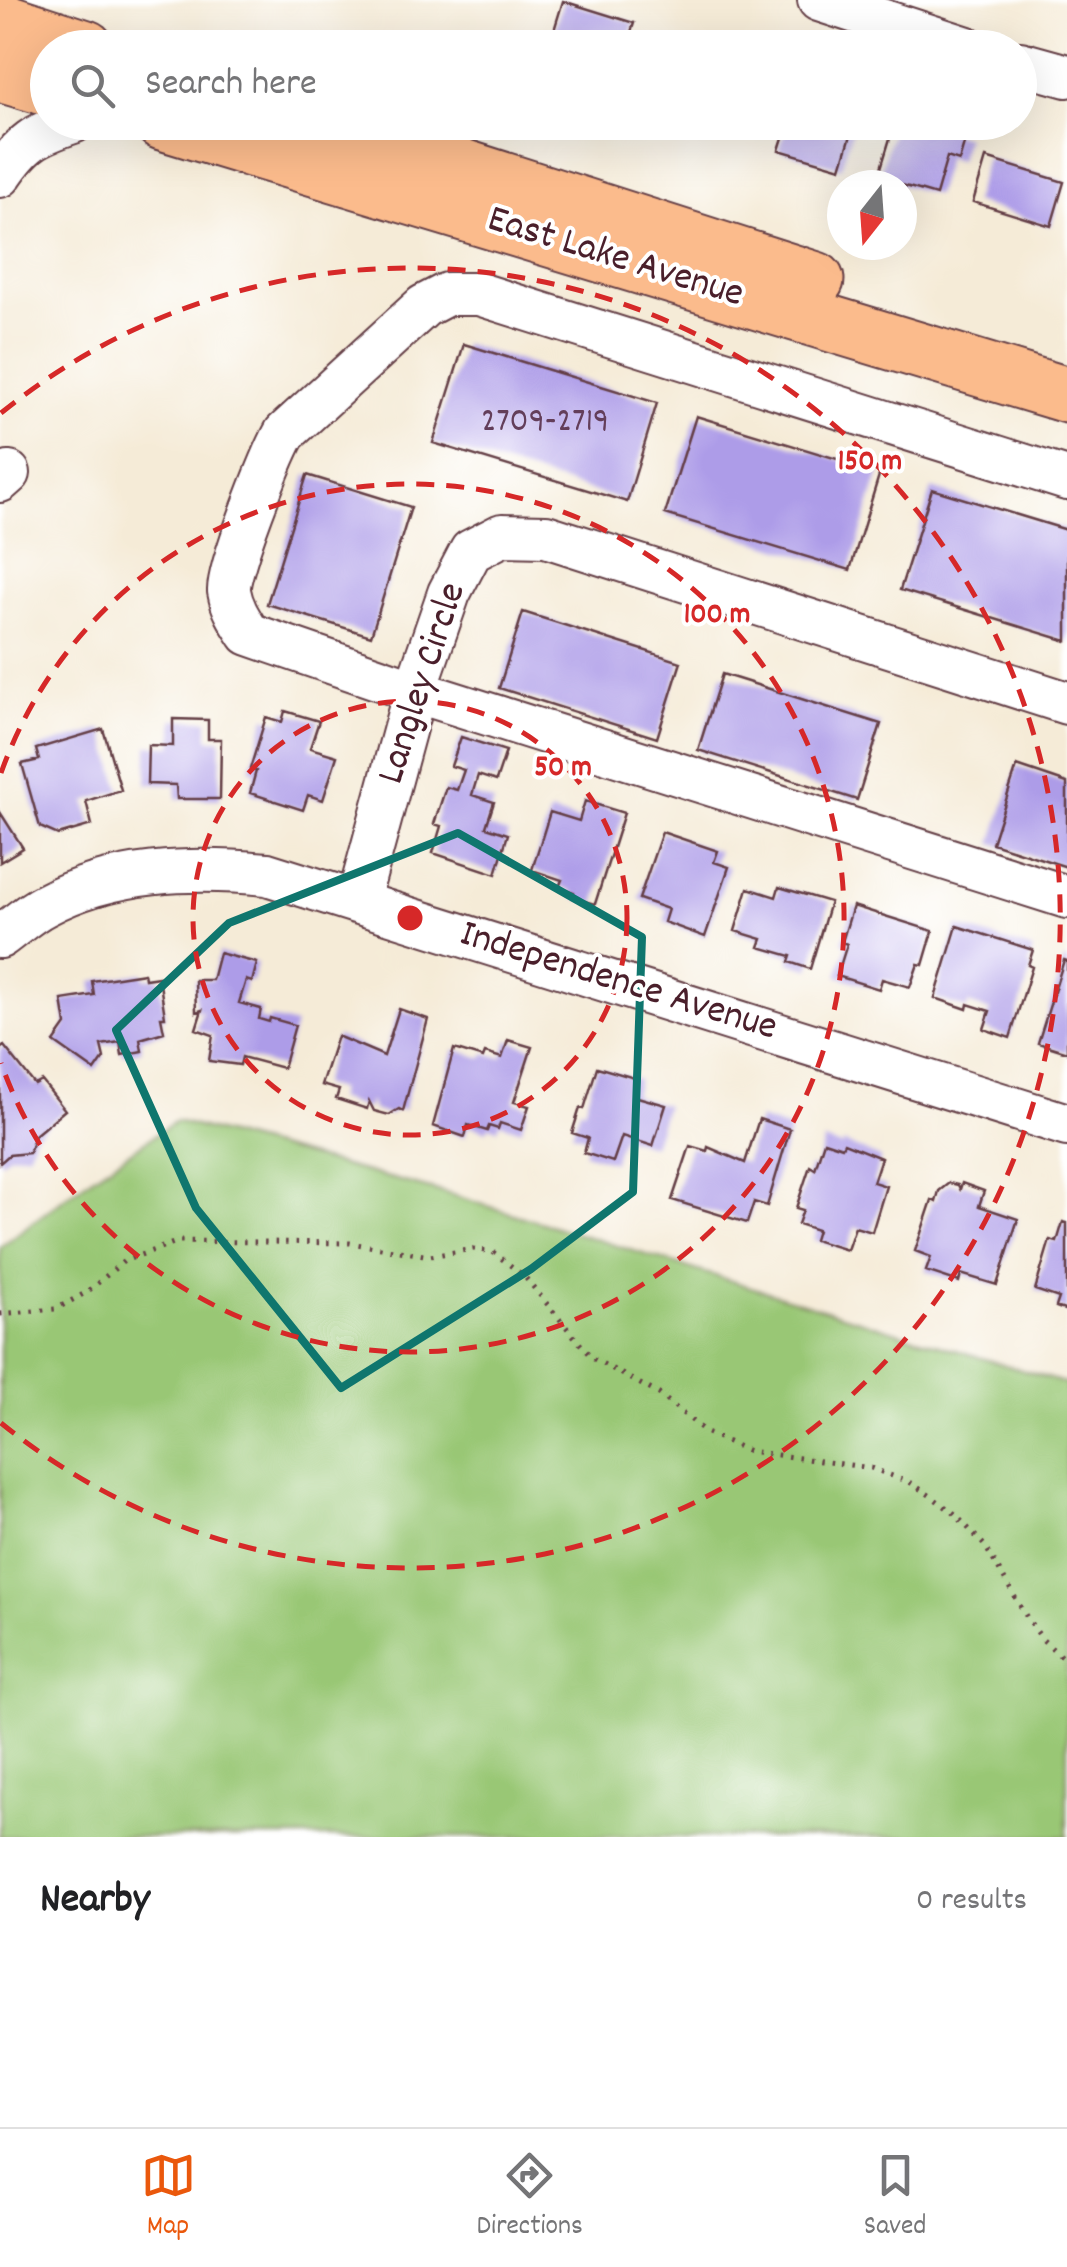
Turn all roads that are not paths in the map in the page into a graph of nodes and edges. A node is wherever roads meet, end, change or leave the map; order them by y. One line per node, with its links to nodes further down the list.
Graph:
1 (842, 4): 4 (street)
2 (0, 20): 3 (main road)
3 (31, 30)
4 (916, 30)
5 (1037, 67): 7 (street)
6 (0, 74): 8 (main road)
7 (1067, 76)
8 (30, 83)
9 (30, 139): 12 (street)
10 (222, 140): 14 (main road, East Lake Avenue)
11 (377, 140): 13 (main road, East Lake Avenue)
12 (0, 176)
13 (1067, 360)
14 (1067, 395)
15 (1067, 479): 16 (street)
16 (415, 692): 17 (street, Langley Circle); 18 (street); 19 (street, Langley Circle)
17 (1067, 703)
18 (1067, 897)
19 (358, 901): 20 (street, Independence Avenue); 21 (street, Independence Avenue)
20 (0, 937)
21 (1067, 1125)

